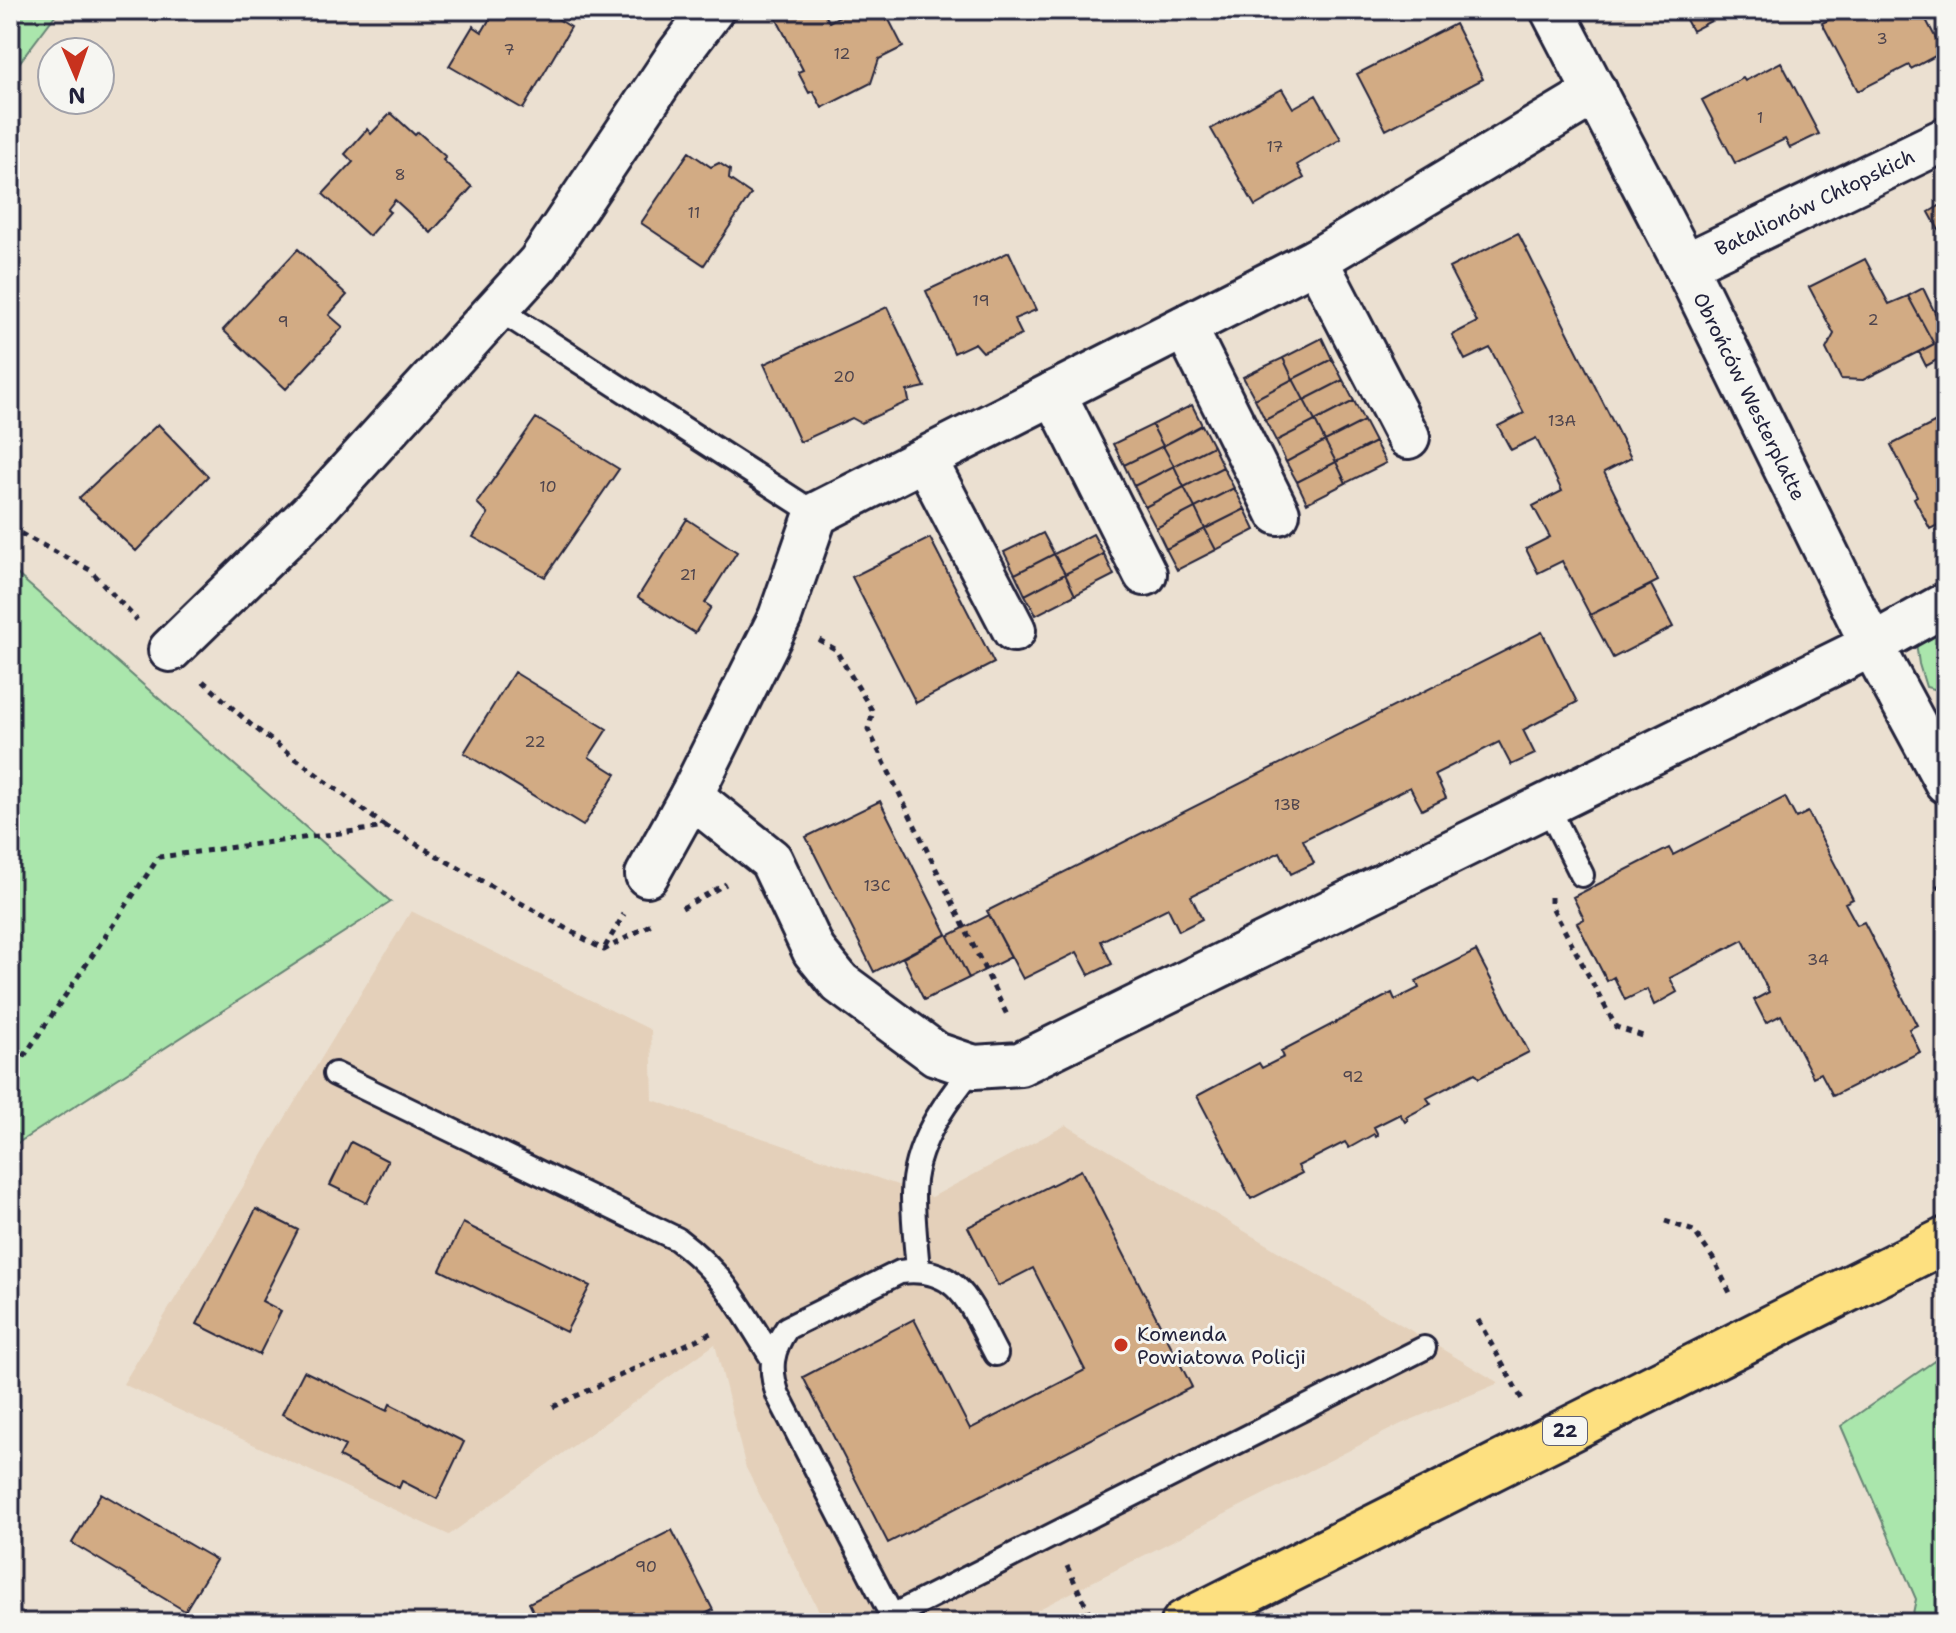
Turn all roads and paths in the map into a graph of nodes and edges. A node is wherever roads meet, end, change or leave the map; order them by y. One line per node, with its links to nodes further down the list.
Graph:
1 (712, 10): 7 (street)
2 (1552, 10): 3 (street, Obrońców Westerplatte)
3 (1596, 92): 5 (street); 6 (street, Obrońców Westerplatte)
4 (1946, 139): 6 (street, Batalionów Chłopskich)
5 (1316, 260): 8 (street); 10 (street)
6 (1685, 265): 18 (street, Obrońców Westerplatte)
7 (498, 309): 13 (lane); 19 (street)
8 (1185, 327): 9 (street); 12 (street)
9 (1054, 393): 11 (street); 14 (street)
10 (1408, 437)
11 (925, 459): 13 (street); 17 (street)
12 (1278, 513)
13 (816, 514): 16 (street)
14 (1145, 574)
15 (1946, 604): 18 (street)
16 (780, 617): 21 (street); 31 (path)
17 (1014, 630)
18 (1872, 645): 20 (street, Obrońców Westerplatte); 22 (street)
19 (170, 650)
20 (1946, 782)
21 (691, 796): 23 (street); 24 (street)
22 (1547, 805): 25 (lane); 33 (street)
23 (771, 860): 29 (path); 33 (street)
24 (647, 875)
25 (1582, 875)
26 (1946, 883): 27 (path)
27 (1936, 888)
28 (1552, 890): 32 (path)
29 (673, 913)
30 (659, 920): 35 (path)
31 (1009, 1020)
32 (1643, 1036)
33 (974, 1067): 38 (lane)
34 (335, 1074): 40 (lane)
35 (10, 1077)
36 (1665, 1221): 39 (path)
37 (1943, 1249): 48 (main road, 22)
38 (918, 1270): 43 (lane); 44 (lane)
39 (1735, 1301)
40 (747, 1317): 44 (lane); 45 (path)
41 (1478, 1320): 46 (path)
42 (1424, 1348): 47 (lane)
43 (996, 1354)
44 (772, 1358): 47 (lane)
45 (553, 1407)
46 (1526, 1407)
47 (894, 1619)
48 (1184, 1623)

